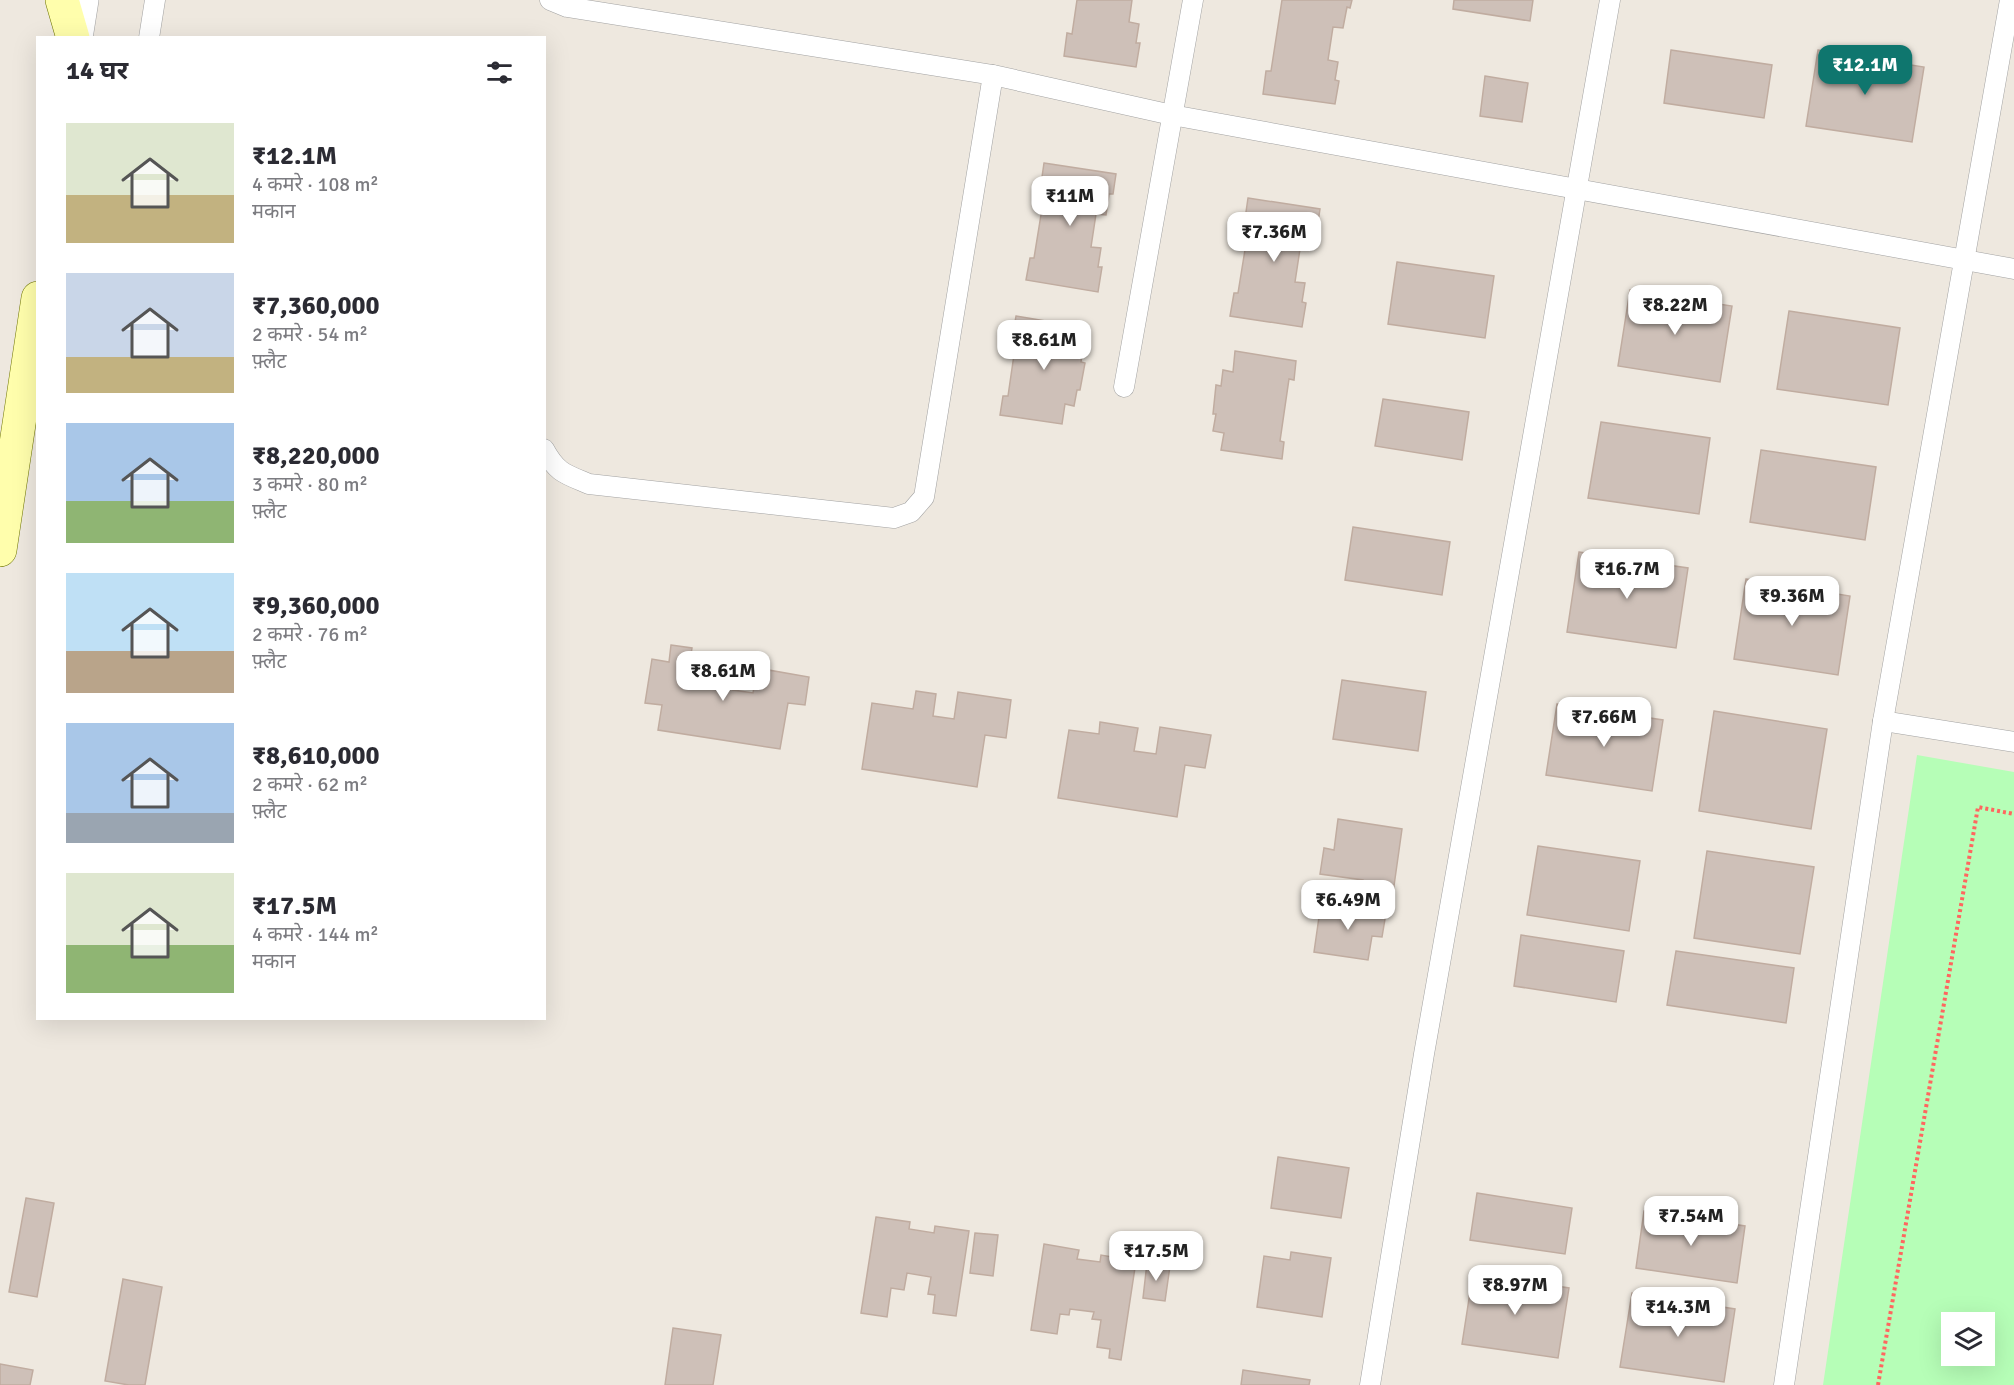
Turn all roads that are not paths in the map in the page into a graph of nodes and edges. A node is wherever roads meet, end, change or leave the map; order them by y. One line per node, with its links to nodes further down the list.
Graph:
1 (62, 0): 8 (street)
2 (82, 0): 9 (street)
3 (155, 0): 10 (lane)
4 (550, 0): 11 (lane)
5 (1193, 0): 12 (lane)
6 (1610, 0): 13 (lane)
7 (2010, 0): 14 (lane)
8 (73, 36)
9 (74, 36)
10 (149, 36)
11 (993, 75): 12 (lane); 18 (lane)
12 (1172, 115): 13 (lane); 17 (lane)
13 (1578, 190): 14 (lane); 22 (lane)
14 (1965, 260): 15 (lane); 20 (lane)
15 (2014, 269)
16 (36, 311): 19 (street)
17 (1124, 387)
18 (546, 453)
19 (0, 550)
20 (1883, 721): 21 (lane); 23 (lane)
21 (2014, 742)
22 (1370, 1385)
23 (1784, 1385)

